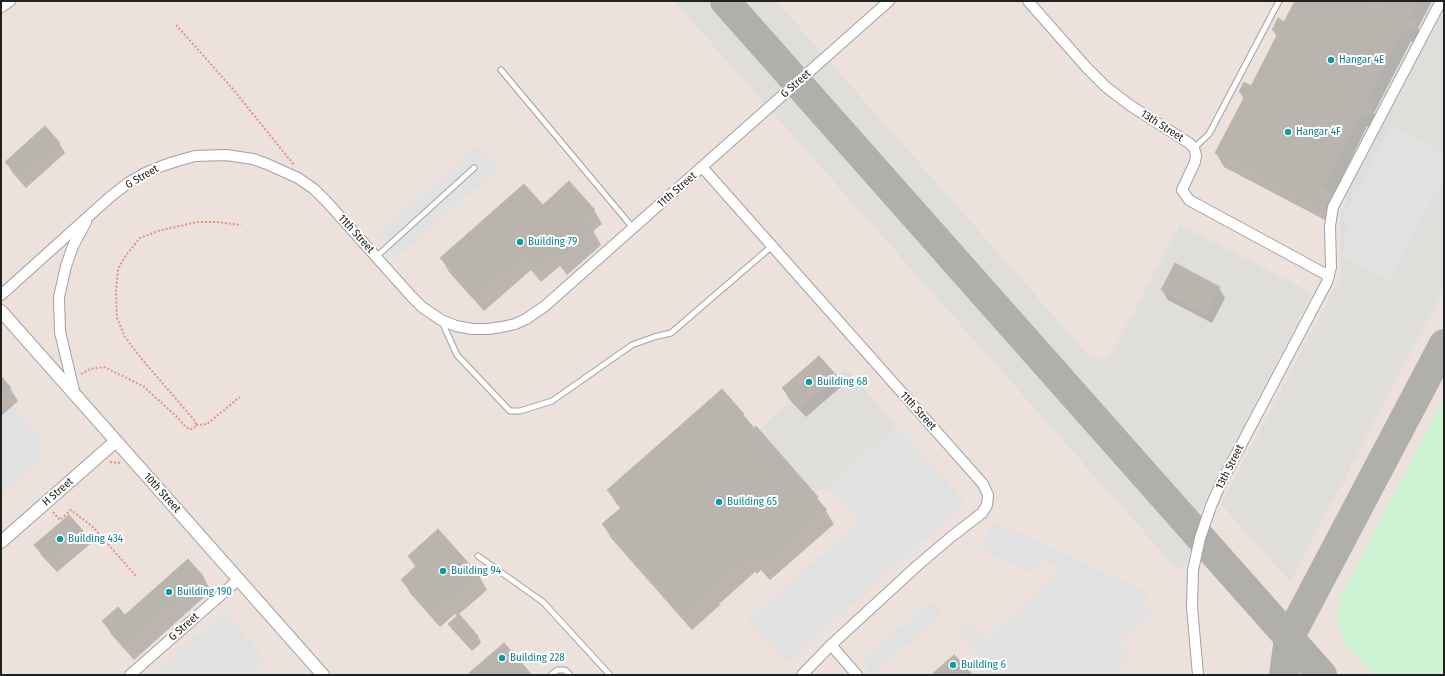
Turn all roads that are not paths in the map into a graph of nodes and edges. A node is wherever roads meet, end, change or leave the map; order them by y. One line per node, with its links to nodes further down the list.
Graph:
1 (10, 1): 6 (street)
2 (889, 1): 9 (street, G Street)
3 (1028, 1): 8 (street, 13th Street)
4 (1279, 1): 8 (lane)
5 (1441, 1): 16 (street, 13th Street)
6 (1, 7)
7 (501, 70): 13 (lane)
8 (1194, 148): 16 (street, 13th Street)
9 (702, 167): 13 (street, 11th Street); 14 (street, 11th Street)
10 (474, 168): 15 (lane)
11 (314, 189): 12 (street, G Street); 15 (street, 11th Street)
12 (92, 214): 17 (street, G Street); 20 (street)
13 (633, 228): 19 (street, 11th Street)
14 (772, 246): 19 (lane); 25 (street, 11th Street)
15 (376, 257): 19 (street, 11th Street)
16 (1329, 276): 33 (street, 13th Street)
17 (1, 295)
18 (1, 311): 20 (street, 10th Street)
19 (441, 320)
20 (75, 396): 21 (street, 10th Street)
21 (116, 441): 22 (street, H Street); 24 (street, 10th Street)
22 (1, 542)
23 (478, 556): 30 (lane)
24 (238, 579): 26 (street, G Street); 27 (street, 10th Street)
25 (831, 645): 31 (street, 11th Street); 32 (street)
26 (130, 675)
27 (323, 675)
28 (551, 675): 29 (lane)
29 (570, 675)
30 (610, 675)
31 (802, 675)
32 (857, 675)
33 (1198, 675)

